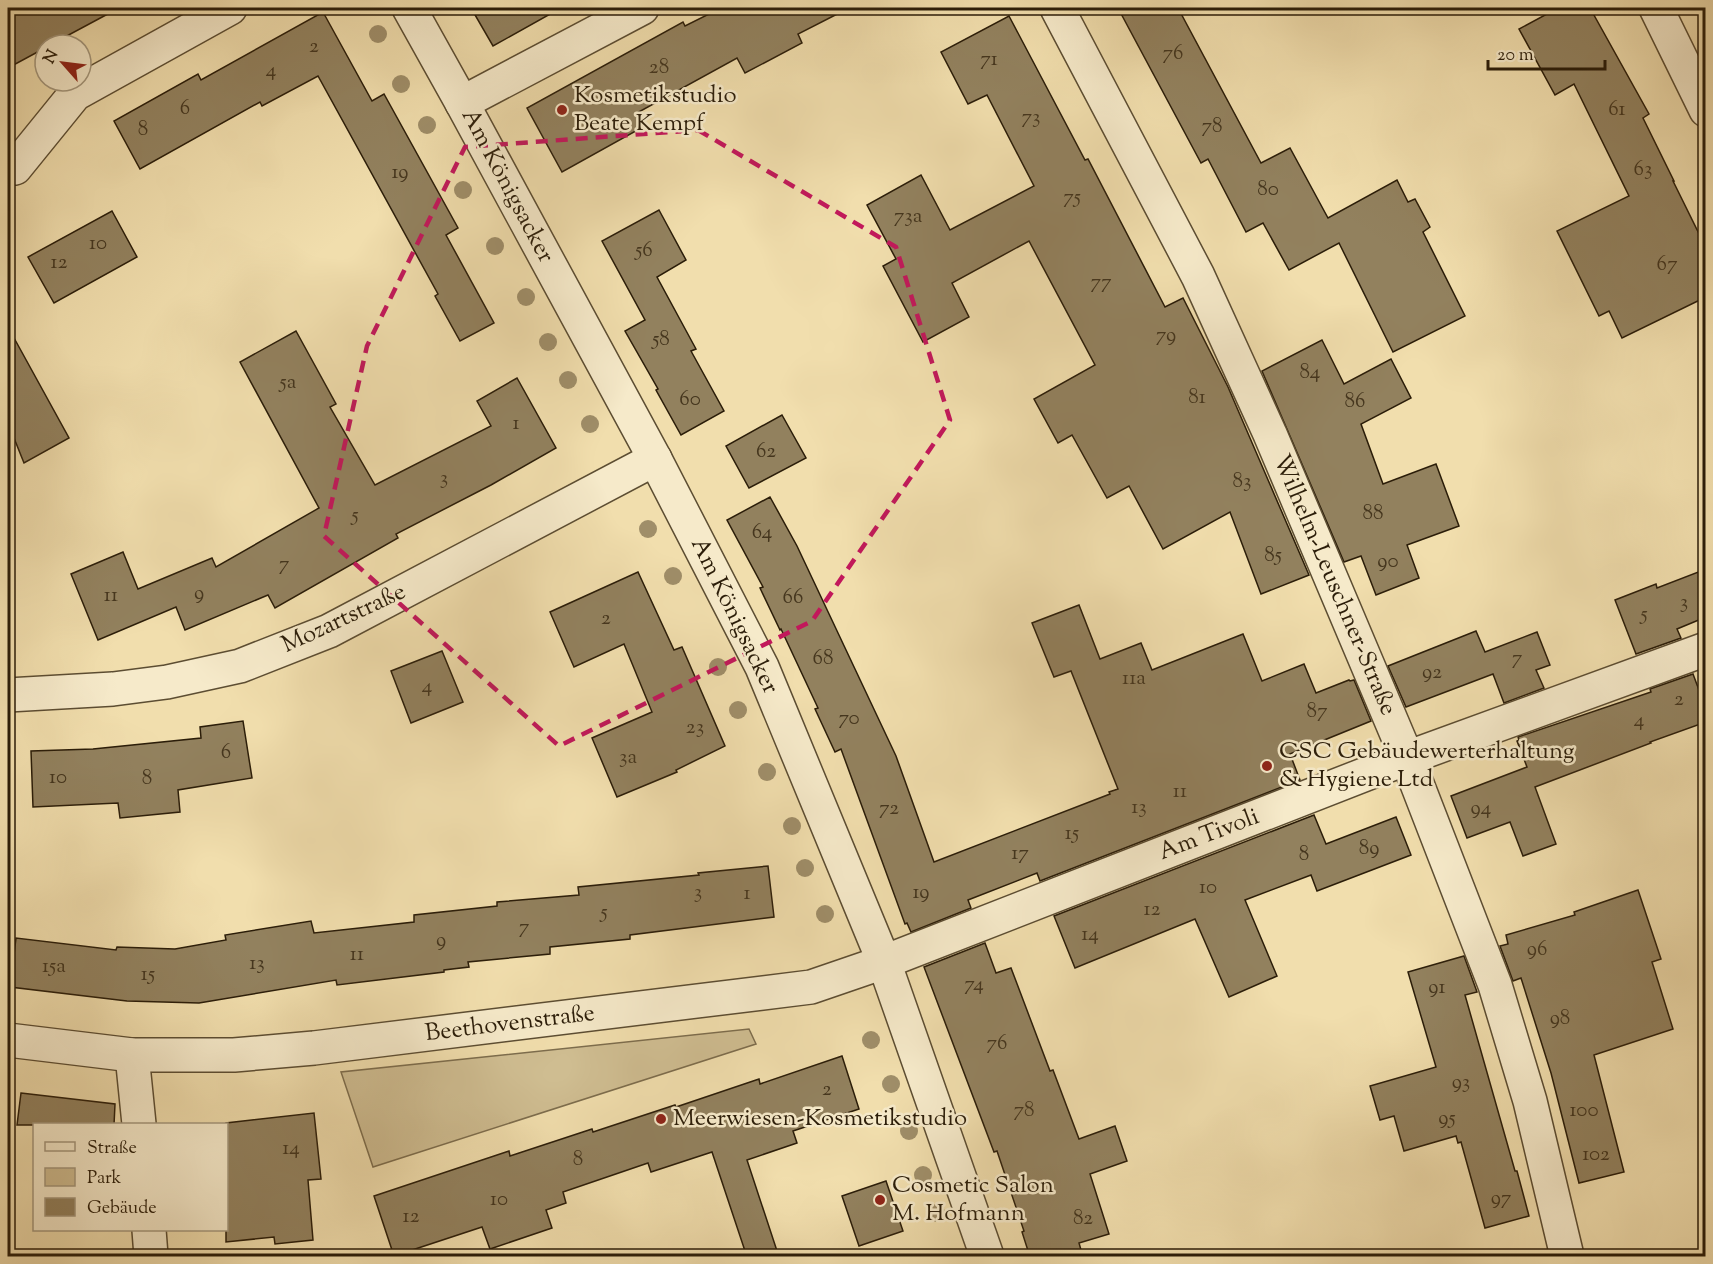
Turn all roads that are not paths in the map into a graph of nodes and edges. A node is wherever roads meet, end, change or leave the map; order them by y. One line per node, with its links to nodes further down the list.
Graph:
1 (230, 8): 8 (street)
2 (409, 8): 6 (street, Am Königsacker)
3 (642, 8): 6 (street)
4 (1057, 8): 12 (street, Wilhelm-Leuschner-Straße)
5 (1656, 8): 7 (street)
6 (462, 103): 9 (street, Am Königsacker)
7 (1706, 110)
8 (15, 168)
9 (655, 459): 11 (street, Mozartstraße); 13 (street, Am Königsacker)
10 (1706, 649): 12 (street, Am Tivoli)
11 (8, 695)
12 (1407, 758): 13 (street, Am Tivoli); 20 (street, Wilhelm-Leuschner-Straße)
13 (884, 962): 15 (street, Beethovenstraße); 19 (street, Am Königsacker)
14 (8, 1040): 15 (street, Beethovenstraße)
15 (132, 1055): 16 (street)
16 (138, 1123)
17 (149, 1231): 18 (street)
18 (151, 1257)
19 (987, 1257)
20 (1567, 1257)

